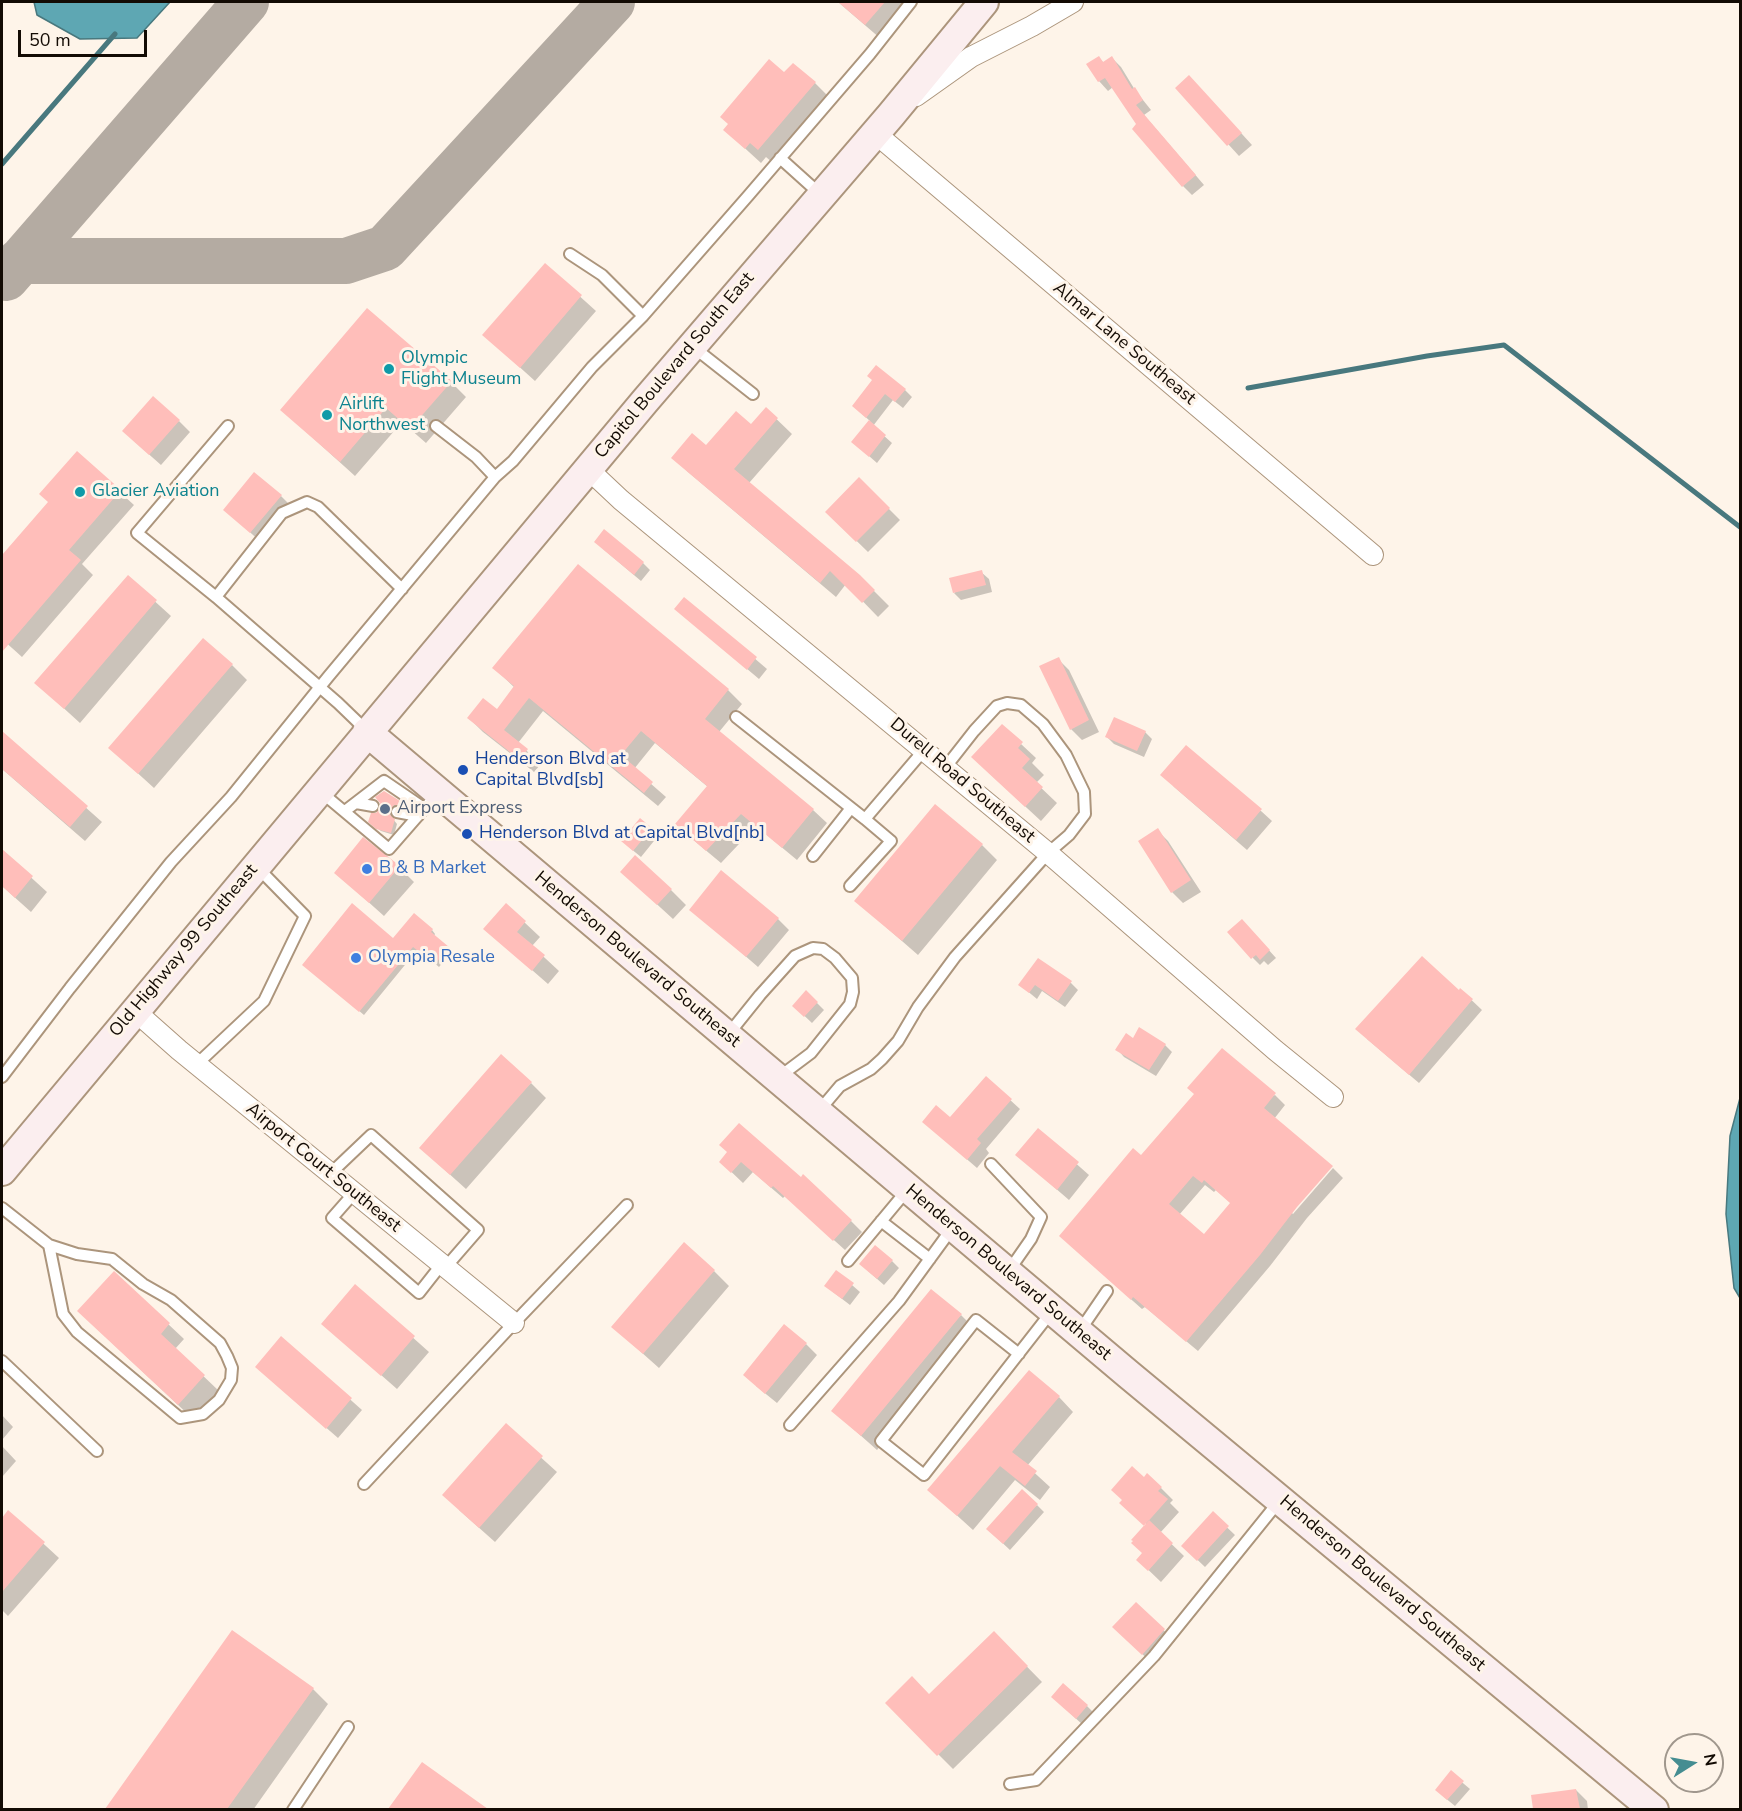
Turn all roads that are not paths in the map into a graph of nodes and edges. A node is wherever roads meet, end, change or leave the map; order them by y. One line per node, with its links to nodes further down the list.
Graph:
1 (911, 2): 5 (lane)
2 (984, 2): 4 (street, Capitol Boulevard South East)
3 (1073, 2): 4 (street)
4 (883, 124): 6 (street, Capitol Boulevard South East); 15 (street, Almar Lane Southeast)
5 (780, 158): 6 (lane); 8 (lane)
6 (822, 195): 9 (street, Capitol Boulevard South East)
7 (570, 254): 8 (lane)
8 (643, 316): 14 (lane)
9 (692, 346): 10 (lane); 13 (street, Capitol Boulevard South East)
10 (753, 394)
11 (228, 426): 17 (lane)
12 (436, 426): 14 (lane)
13 (588, 469): 20 (street, Capitol Boulevard South East); 21 (street, Durell Road Southeast)
14 (495, 477): 16 (lane)
15 (1373, 555)
16 (402, 589): 17 (lane); 18 (lane)
17 (216, 597): 18 (lane)
18 (319, 688): 20 (lane); 38 (lane)
19 (736, 717): 27 (lane)
20 (367, 732): 23 (street, Old Highway 99 Southeast); 26 (street, Henderson Boulevard Southeast)
21 (924, 750): 22 (street, Durell Road Southeast); 30 (lane)
22 (945, 768): 31 (street, Durell Road Southeast); 31 (lane)
23 (319, 790): 28 (lane); 33 (street, Old Highway 99 Southeast)
24 (356, 802): 25 (lane); 26 (lane); 28 (lane)
25 (373, 806)
26 (427, 806): 28 (lane); 29 (lane); 36 (street, Henderson Boulevard Southeast)
27 (851, 808): 30 (lane); 32 (lane)
28 (345, 811)
29 (397, 812)
30 (865, 819): 34 (lane)
31 (1048, 853): 40 (street, Durell Road Southeast); 41 (lane)
32 (813, 856)
33 (256, 866): 35 (street, Old Highway 99 Southeast); 37 (lane)
34 (849, 886)
35 (135, 1011): 37 (street, Airport Court Southeast); 43 (street, Old Highway 99 Southeast)
36 (727, 1036): 39 (street, Henderson Boulevard Southeast); 39 (lane)
37 (197, 1064): 44 (street, Airport Court Southeast)
38 (2, 1077)
39 (778, 1078): 41 (street, Henderson Boulevard Southeast)
40 (1333, 1097)
41 (818, 1112): 45 (street, Henderson Boulevard Southeast)
42 (991, 1164): 55 (lane)
43 (2, 1171)
44 (330, 1173): 46 (street, Airport Court Southeast); 54 (lane)
45 (908, 1189): 49 (lane); 50 (street, Henderson Boulevard Southeast)
46 (354, 1193): 54 (street, Airport Court Southeast); 54 (lane)
47 (627, 1205): 58 (lane)
48 (2, 1208): 51 (lane)
49 (881, 1221): 52 (lane); 53 (lane)
50 (954, 1227): 52 (lane); 55 (street, Henderson Boulevard Southeast)
51 (49, 1245): 51 (lane)
52 (930, 1259): 62 (lane)
53 (848, 1261)
54 (443, 1267): 58 (street, Airport Court Southeast)
55 (1008, 1273): 57 (street, Henderson Boulevard Southeast)
56 (1107, 1291): 59 (lane)
57 (1053, 1310): 59 (street, Henderson Boulevard Southeast); 60 (lane)
58 (514, 1323): 64 (lane)
59 (1078, 1332): 65 (street, Henderson Boulevard Southeast)
60 (1019, 1354): 60 (lane)
61 (2, 1361): 63 (lane)
62 (790, 1425)
63 (97, 1450)
64 (364, 1484)
65 (1280, 1500): 67 (lane); 69 (street, Henderson Boulevard Southeast)
66 (348, 1727): 68 (lane)
67 (1010, 1784)
68 (293, 1809)
69 (1654, 1809)

